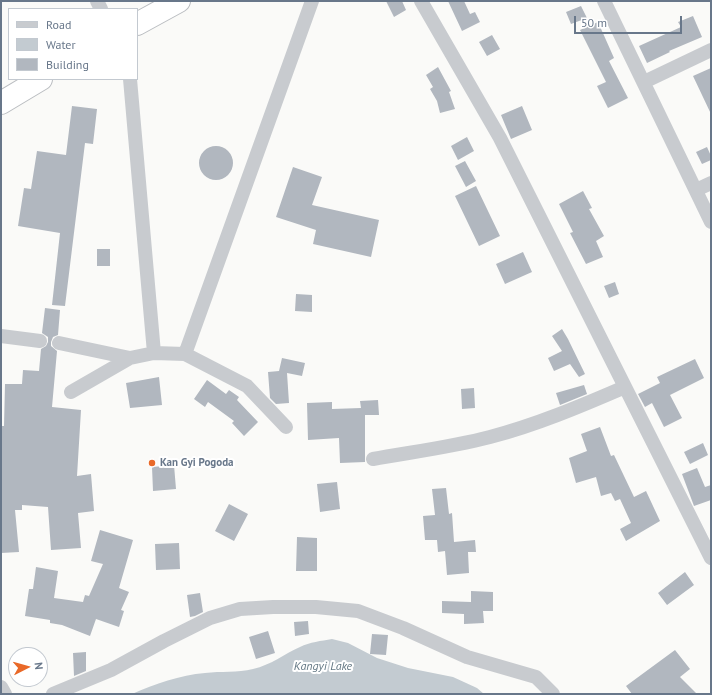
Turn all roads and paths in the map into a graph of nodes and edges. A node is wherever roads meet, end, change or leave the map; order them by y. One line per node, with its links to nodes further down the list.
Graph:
1 (179, 1): 5 (highway)
2 (312, 1): 18 (street)
3 (421, 1): 20 (street)
4 (604, 1): 9 (street)
5 (138, 23)
6 (711, 50): 9 (street)
7 (39, 80): 10 (highway)
8 (130, 80): 17 (street)
9 (644, 82): 12 (street)
10 (1, 103)
11 (711, 183): 12 (street)
12 (696, 190): 13 (street)
13 (711, 222)
14 (1, 336): 15 (street)
15 (40, 341)
16 (58, 343): 19 (street)
17 (154, 353): 18 (street); 19 (street)
18 (185, 354): 22 (street)
19 (130, 358): 21 (street)
20 (625, 387): 23 (street); 24 (street)
21 (71, 392)
22 (286, 427)
23 (373, 459)
24 (711, 558)
25 (1, 687): 26 (street)
26 (5, 694)
27 (53, 694): 28 (street)
28 (553, 694)

